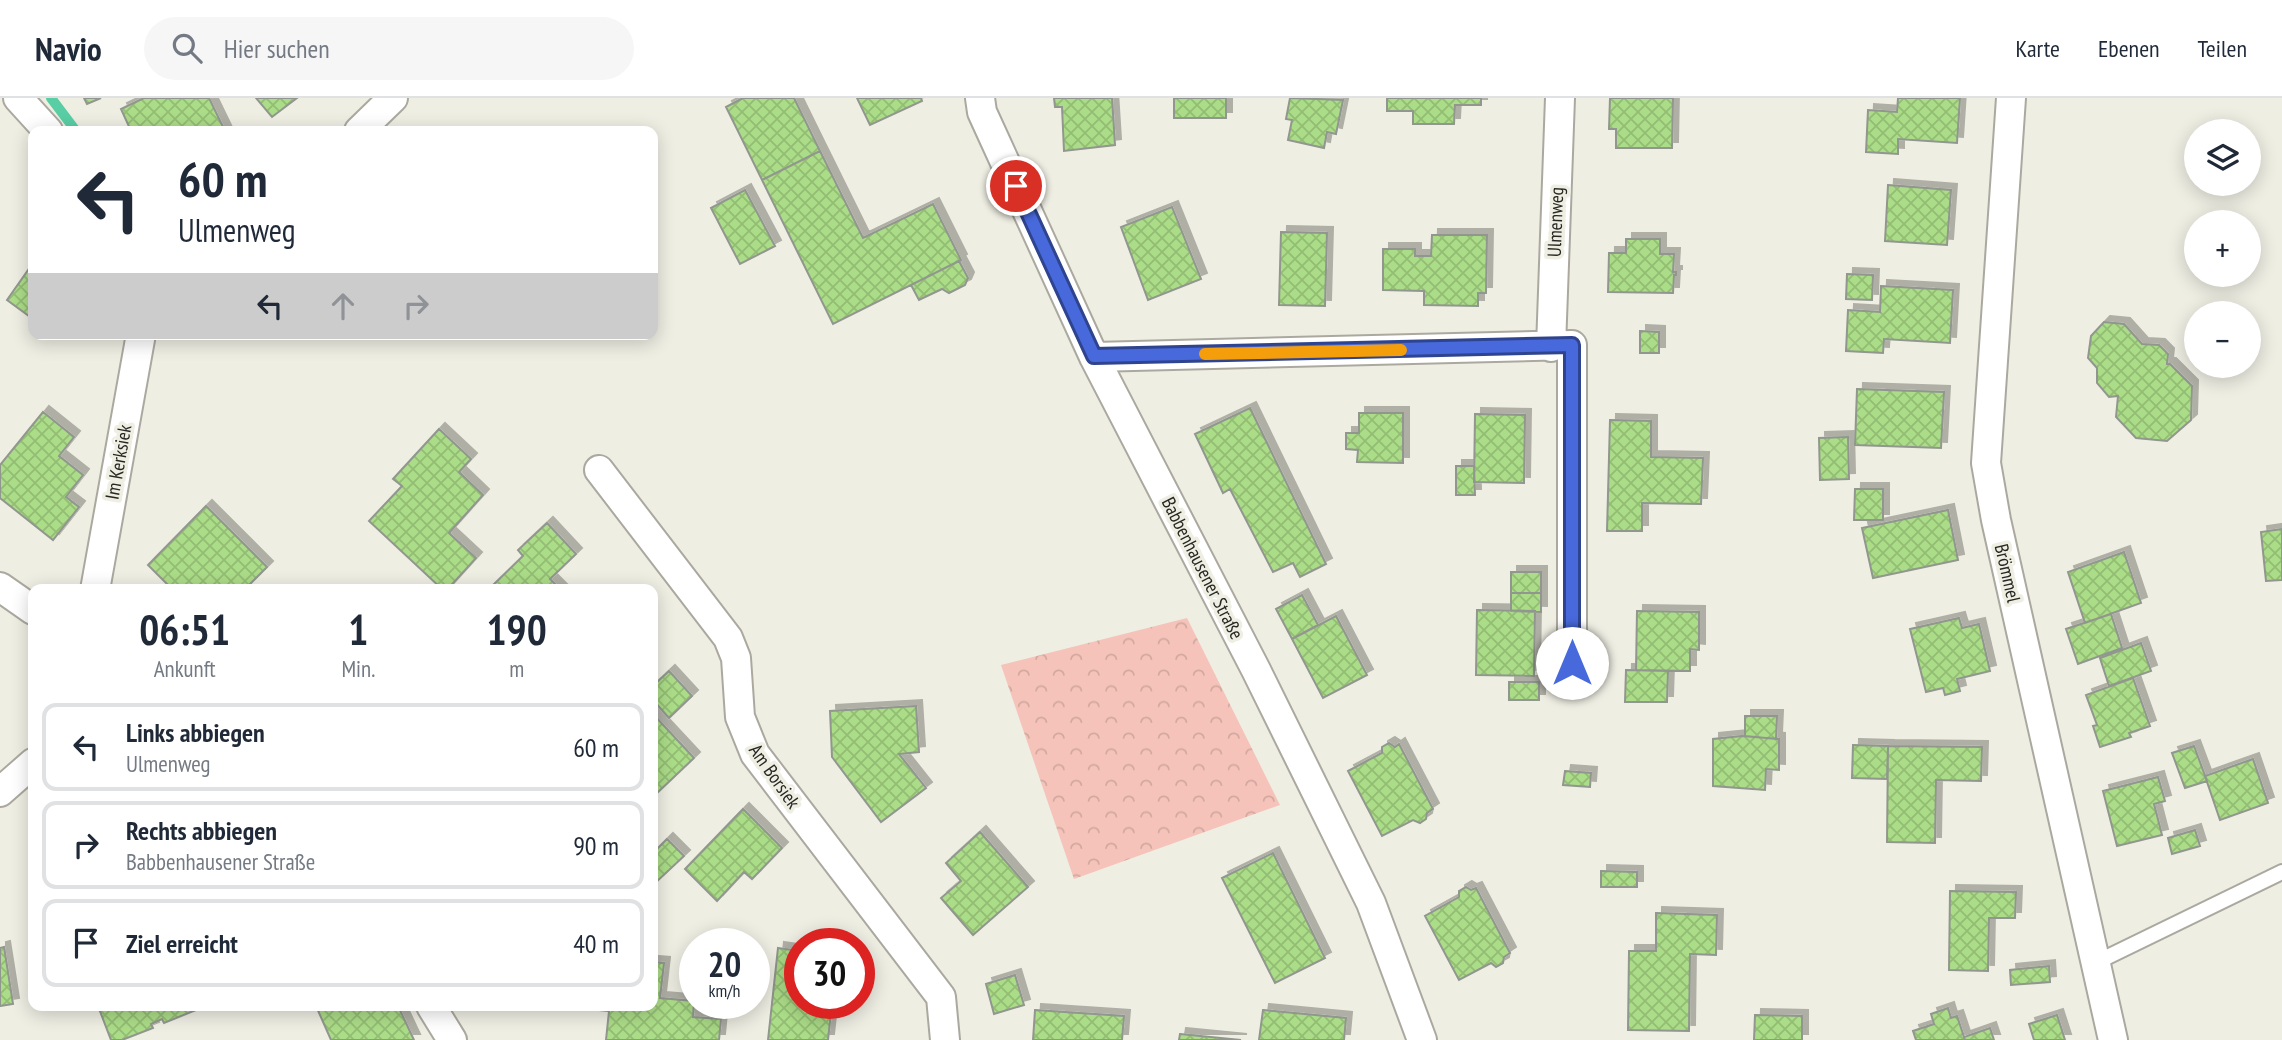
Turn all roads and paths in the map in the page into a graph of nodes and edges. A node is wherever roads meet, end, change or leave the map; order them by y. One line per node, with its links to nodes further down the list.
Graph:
1 (18, 98): 6 (street)
2 (393, 98): 7 (street)
3 (980, 98): 10 (street, Babbenhausener Straße)
4 (1560, 98): 9 (street, Ulmenweg)
5 (2011, 98): 19 (street, Brömmel)
6 (43, 126)
7 (364, 126)
8 (140, 340): 12 (street, Im Kerksiek)
9 (1551, 347): 10 (street); 15 (street)
10 (1094, 356): 23 (street, Babbenhausener Straße)
11 (599, 470): 22 (street, Am Borsiek)
12 (96, 584)
13 (0, 587): 14 (street)
14 (28, 607)
15 (1572, 663)
16 (28, 767): 17 (street)
17 (0, 792)
18 (2282, 872): 19 (lane)
19 (2095, 963): 24 (street, Brömmel)
20 (434, 1011): 21 (street)
21 (452, 1040)
22 (945, 1040)
23 (1422, 1040)
24 (2113, 1040)

